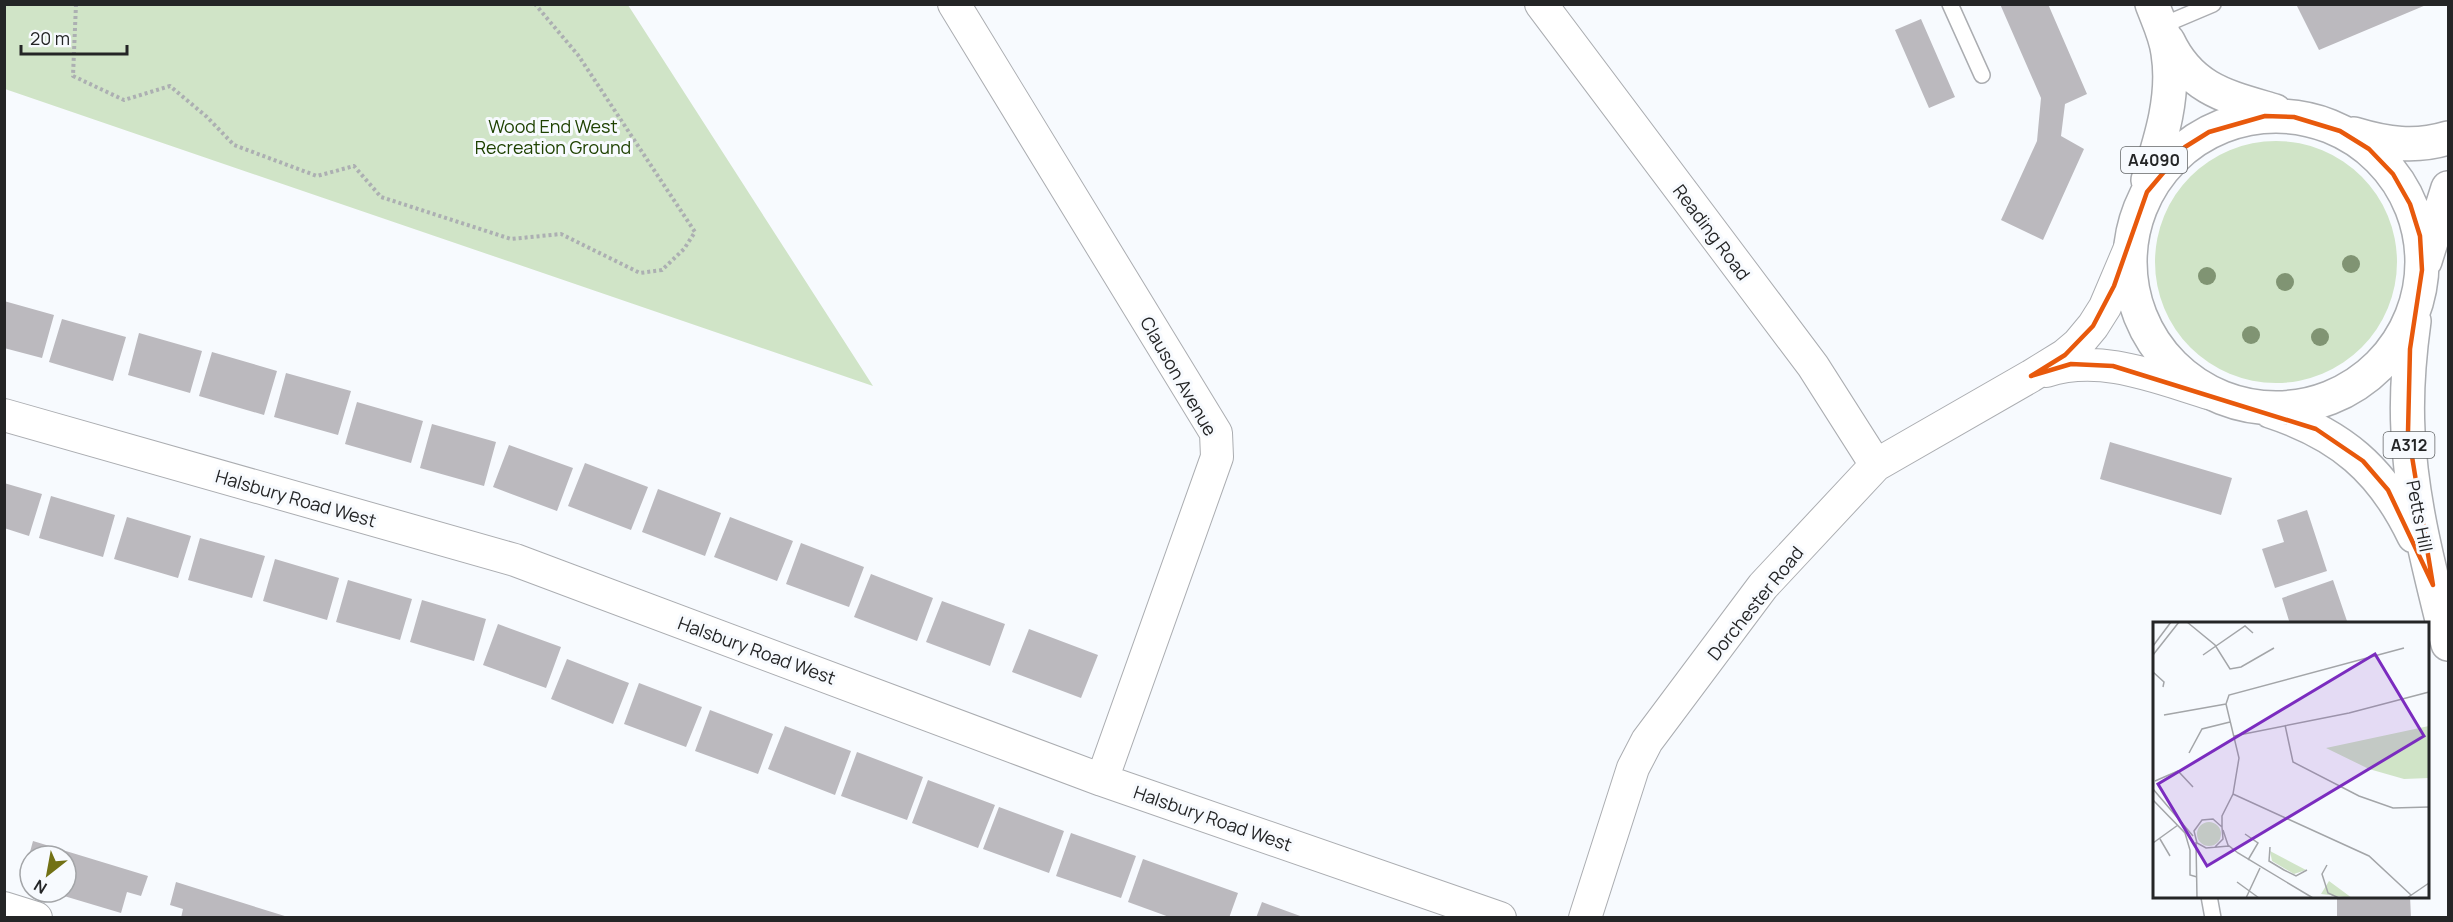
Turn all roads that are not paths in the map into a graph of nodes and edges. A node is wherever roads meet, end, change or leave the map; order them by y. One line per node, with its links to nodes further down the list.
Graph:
1 (954, 4): 21 (street, Clauson Avenue)
2 (1541, 4): 18 (street, Reading Road)
3 (1950, 4): 6 (lane)
4 (2213, 4): 5 (lane)
5 (2156, 15): 7 (main road); 11 (main road, A4090)
6 (1982, 75)
7 (2294, 117): 8 (main road); 11 (main road)
8 (2340, 131): 9 (main road); 12 (main road)
9 (2448, 138)
10 (2448, 188): 12 (main road)
11 (2133, 233): 14 (street, Dorchester Road); 15 (main road)
12 (2422, 270): 13 (main road)
13 (2416, 304): 16 (main road); 19 (main road, Petts Hill / A312)
14 (2031, 376): 15 (street, Dorchester Road); 18 (street, Dorchester Road)
15 (2212, 394): 16 (main road)
16 (2260, 408): 19 (main road, Petts Hill / A312)
17 (4, 415): 21 (street, Halsbury Road West)
18 (1876, 465): 26 (street, Dorchester Road)
19 (2433, 585): 20 (main road, Petts Hill / A312)
20 (2448, 644)
21 (1102, 780): 25 (street, Halsbury Road West)
22 (2209, 898): 27 (lane)
23 (4, 908): 24 (street)
24 (36, 918)
25 (1500, 918)
26 (1585, 918)
27 (2213, 918)

